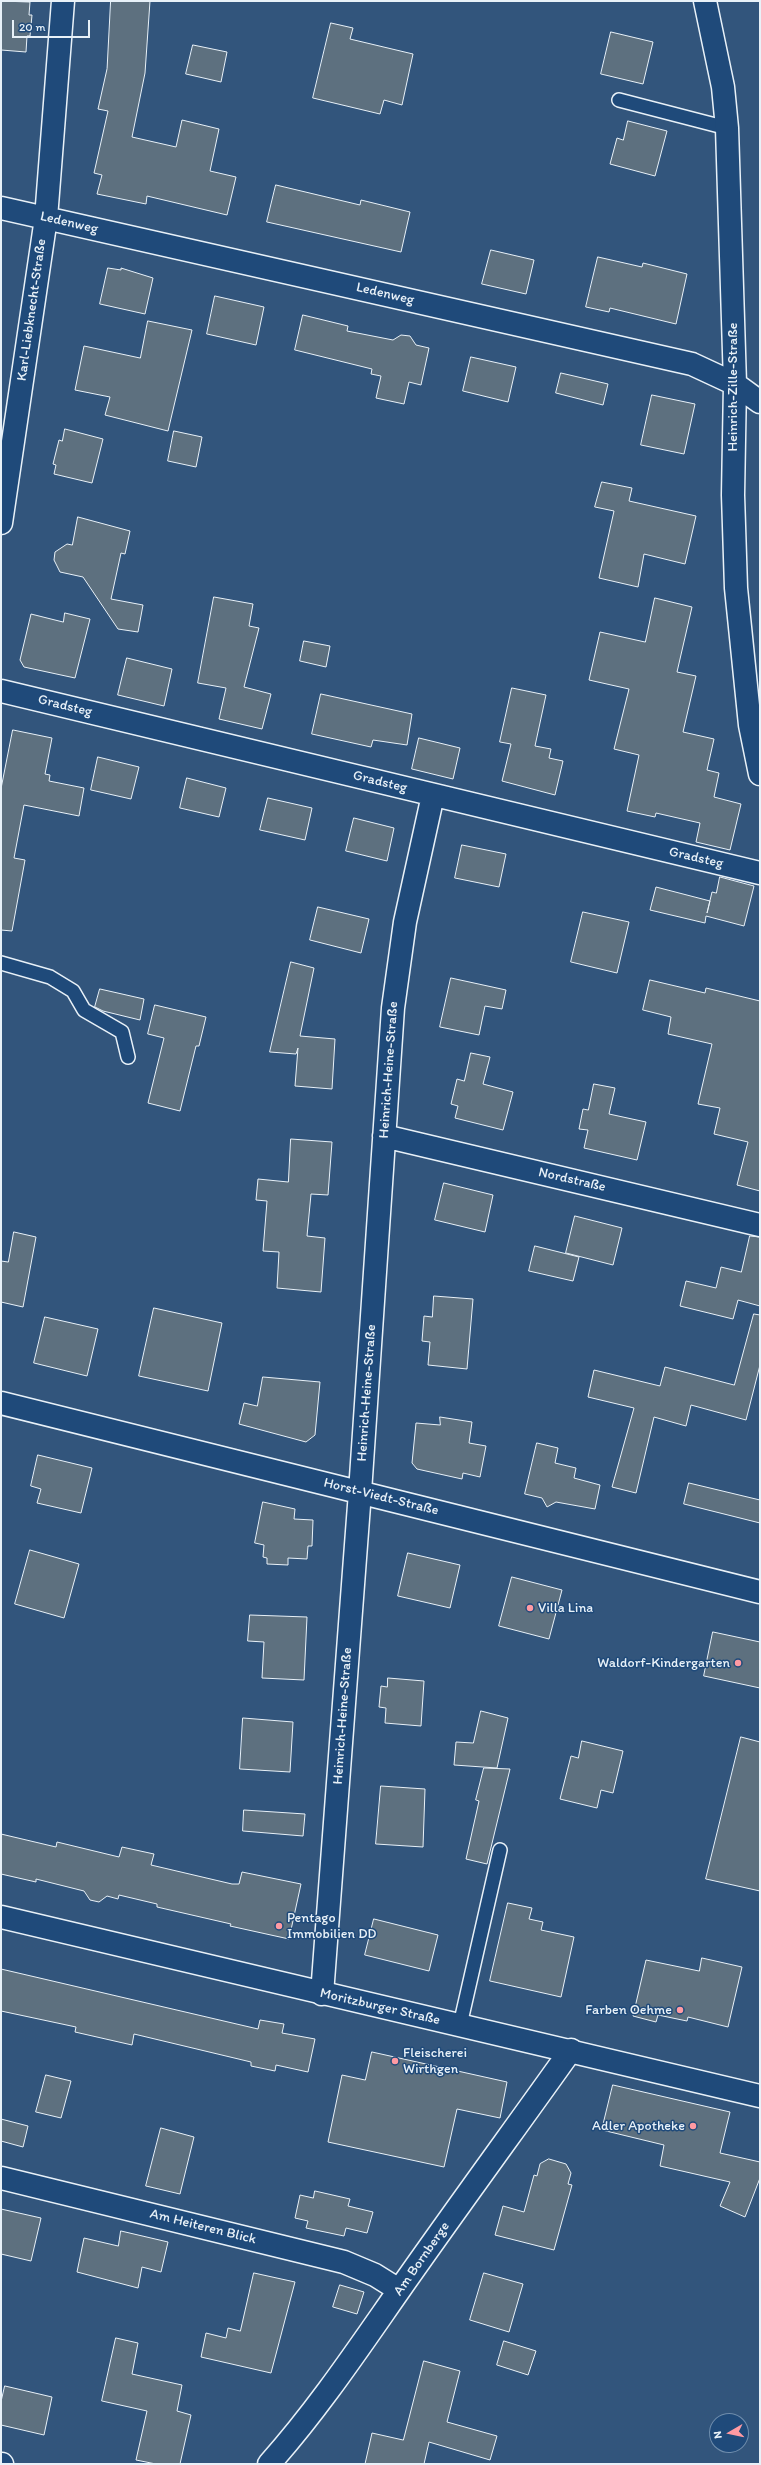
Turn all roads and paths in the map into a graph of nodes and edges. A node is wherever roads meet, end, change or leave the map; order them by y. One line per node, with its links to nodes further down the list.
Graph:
1 (63, 1): 6 (street, Karl-Liebknecht-Straße)
2 (705, 1): 4 (street, Heinrich-Zille-Straße)
3 (619, 100): 4 (lane)
4 (727, 128): 7 (street, Heinrich-Zille-Straße)
5 (1, 208): 6 (street, Ledenweg)
6 (46, 218): 7 (street, Ledenweg); 9 (street, Karl-Liebknecht-Straße)
7 (735, 384): 8 (street, Ledenweg); 11 (street, Heinrich-Zille-Straße)
8 (760, 402)
9 (1, 522)
10 (1, 691): 12 (street, Gradsteg)
11 (760, 774)
12 (433, 795): 13 (street, Gradsteg); 16 (street, Heinrich-Heine-Straße)
13 (760, 873)
14 (1, 963): 15 (lane)
15 (128, 1057)
16 (384, 1136): 17 (street, Nordstraße); 19 (street, Heinrich-Heine-Straße)
17 (760, 1225)
18 (1, 1403): 19 (street, Horst-Viedt-Straße)
19 (360, 1492): 20 (street, Horst-Viedt-Straße); 23 (street, Heinrich-Heine-Straße)
20 (760, 1592)
21 (500, 1850): 24 (lane)
22 (1, 1917): 23 (street, Moritzburger Straße)
23 (322, 1994): 24 (street, Moritzburger Straße)
24 (460, 2025): 25 (street, Moritzburger Straße)
25 (571, 2050): 26 (street, Moritzburger Straße); 28 (street, Am Bornberge)
26 (760, 2096)
27 (1, 2178): 28 (street, Am Heiteren Blick)
28 (399, 2290): 29 (street, Am Bornberge)
29 (269, 2464)

